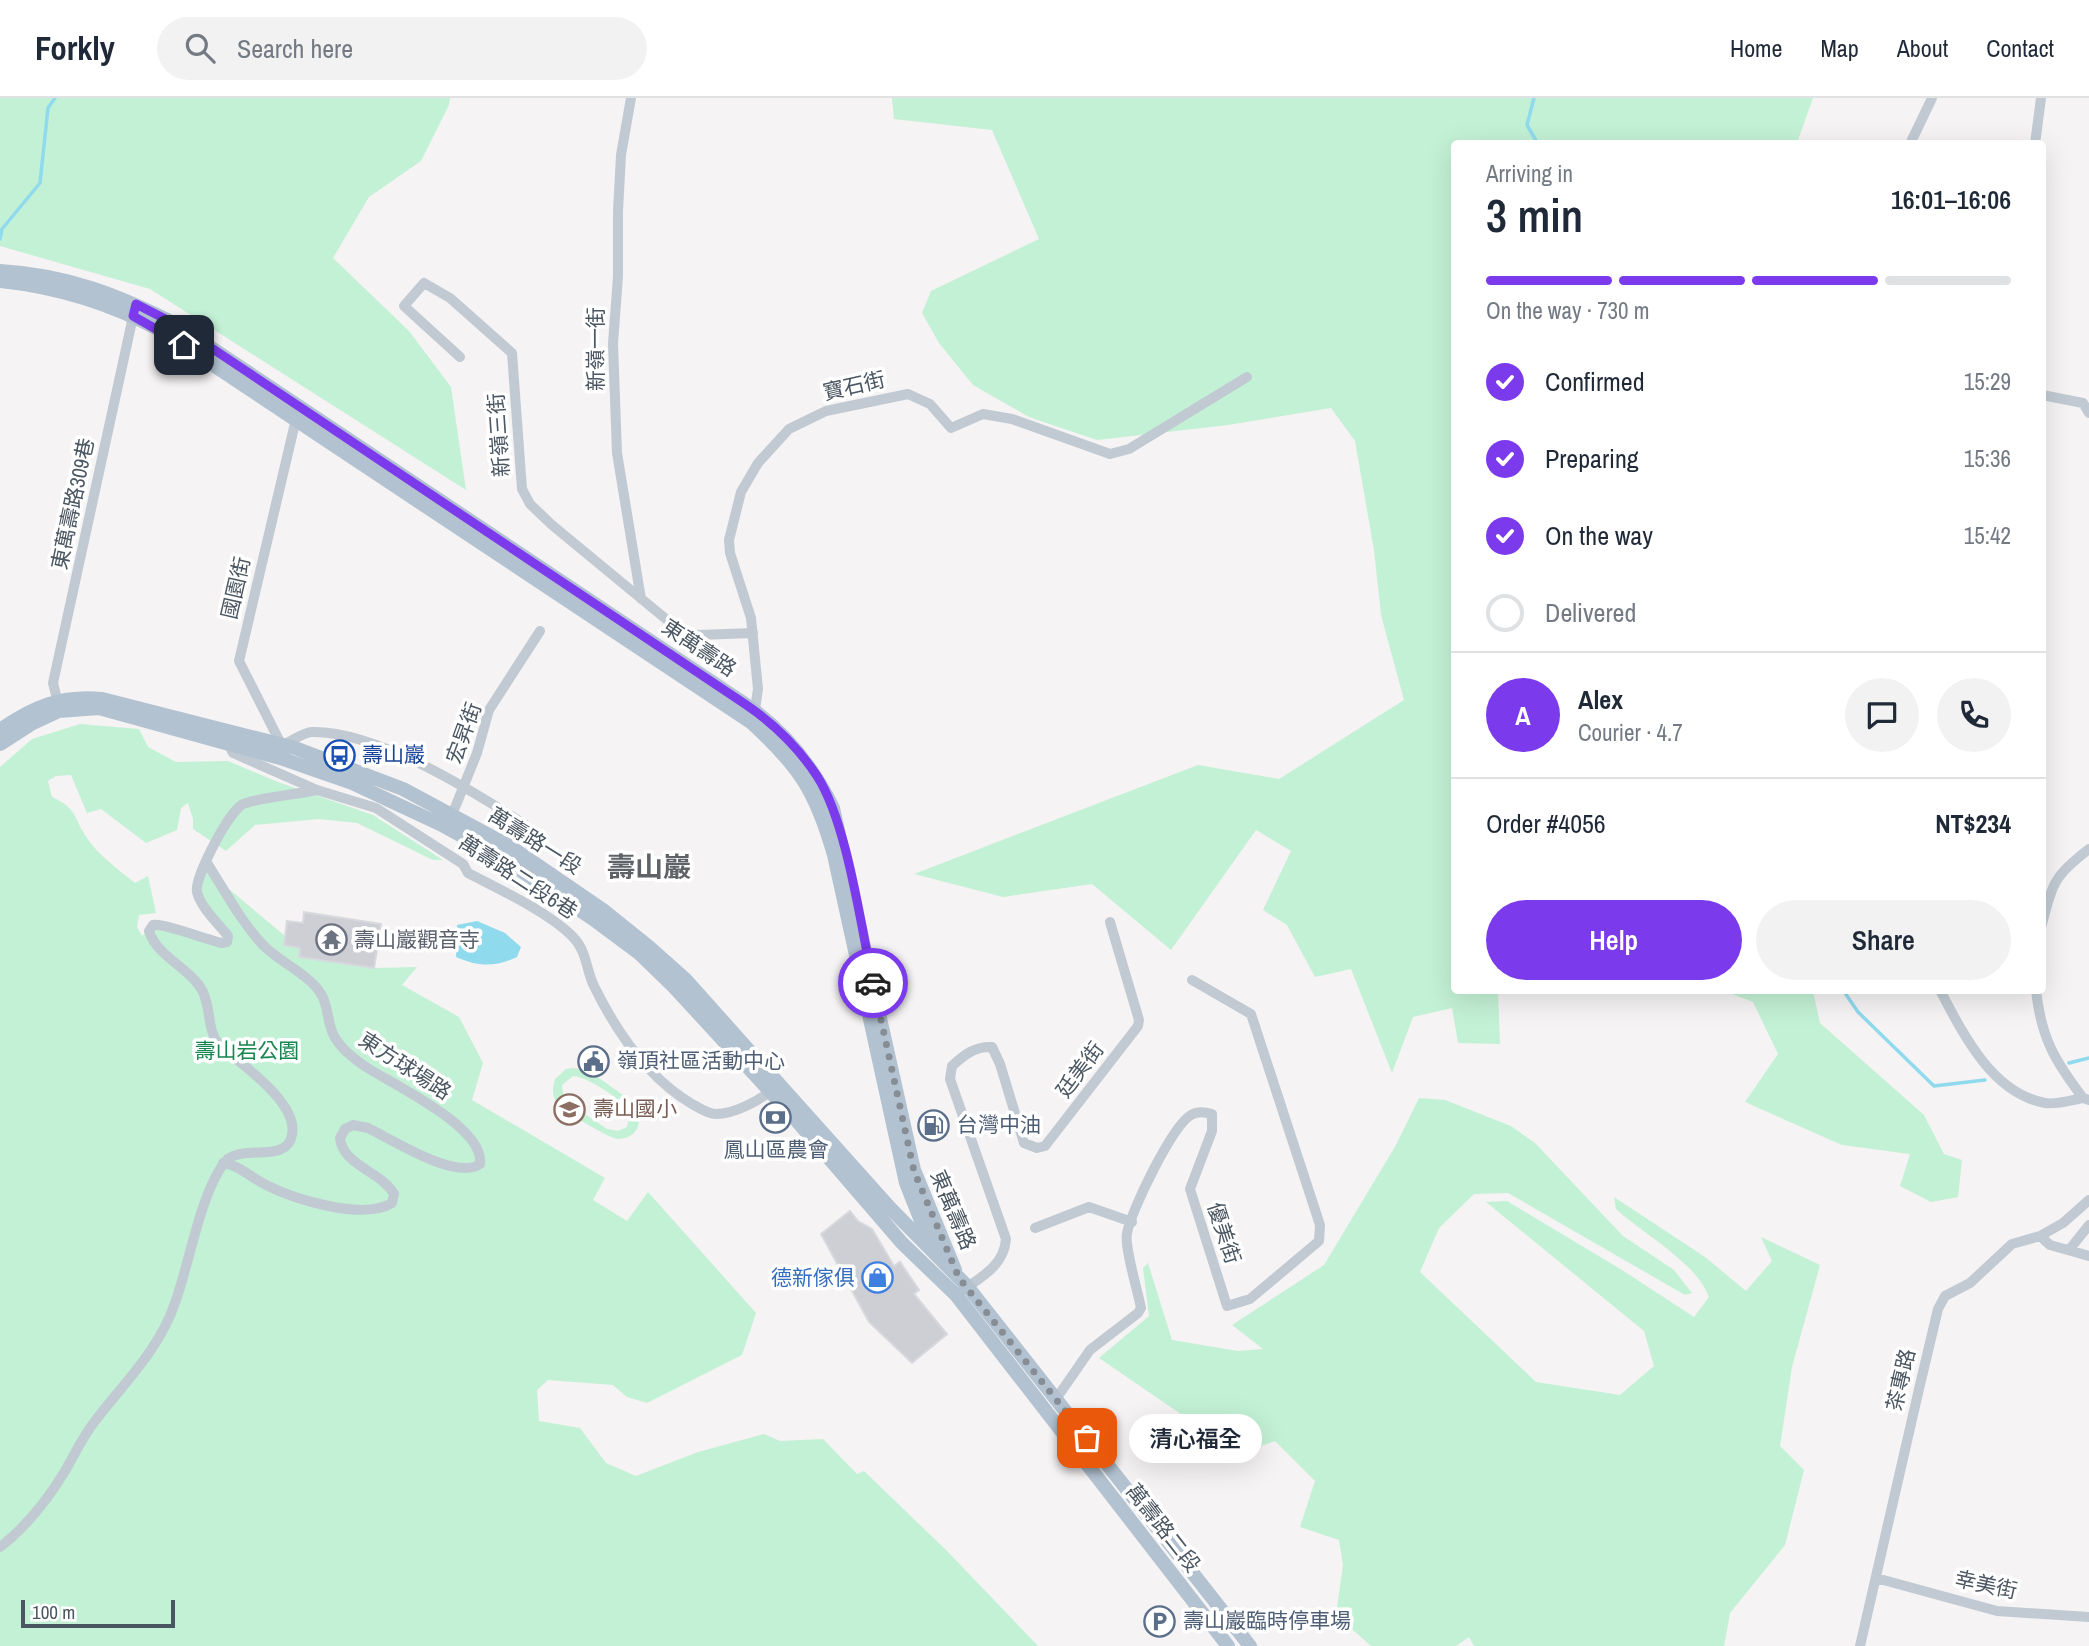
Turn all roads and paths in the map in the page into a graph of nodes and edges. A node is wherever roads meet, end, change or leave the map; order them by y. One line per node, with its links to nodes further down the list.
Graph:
1 (631, 98): 14 (street, 新嶺一街)
2 (1932, 98): 4 (street)
3 (2041, 98): 5 (street)
4 (1912, 140)
5 (2036, 140)
6 (0, 271): 8 (main road, 東萬壽路)
7 (0, 281): 8 (main road, 東萬壽路)
8 (134, 310): 13 (main road, 東萬壽路); 17 (street, 東萬壽路309巷); 18 (main road, 東萬壽路)
9 (460, 357): 14 (street, 新嶺三街)
10 (1247, 377): 16 (street, 寶石街)
11 (2046, 396): 12 (street)
12 (2089, 413)
13 (296, 419): 18 (main road, 東萬壽路); 22 (street, 國園街)
14 (641, 599): 16 (street, 新嶺三街)
15 (540, 631): 23 (street, 宏昇街)
16 (752, 633): 18 (street, 寶石街)
17 (59, 706): 19 (main road, 萬壽路一段); 20 (main road, 萬壽路一段); 21 (main road, 萬壽路一段)
18 (754, 717): 37 (main road, 東萬壽路); 48 (main road, 東萬壽路)
19 (0, 730)
20 (229, 738): 22 (main road, 萬壽路一段); 24 (street)
21 (0, 744)
22 (282, 751): 23 (street); 25 (main road, 萬壽路一段); 34 (main road, 萬壽路一段)
23 (465, 786): 25 (street, 宏昇街); 26 (street)
24 (317, 790): 28 (street); 34 (street, 萬壽路二段6巷)
25 (452, 815): 26 (main road, 萬壽路一段)
26 (511, 847): 34 (main road, 萬壽路一段)
27 (2089, 849): 29 (street)
28 (207, 863): 36 (street); 36 (street, 東方球場路)
29 (2046, 910)
30 (1110, 922): 48 (street, 廷美街)
31 (1192, 979): 40 (street, 優美街)
32 (1942, 994): 35 (street)
33 (2036, 994): 35 (street)
34 (775, 1088): 39 (main road, 萬壽路一段); 47 (main road, 萬壽路一段)
35 (2086, 1099)
36 (223, 1163): 50 (street)
37 (909, 1191): 39 (main road); 45 (main road, 東萬壽路)
38 (2089, 1200): 43 (street, 茶專路)
39 (890, 1208): 45 (main road, 萬壽路一段)
40 (1132, 1222): 42 (street); 49 (street, 優美街)
41 (2089, 1225): 44 (street)
42 (1035, 1228)
43 (2040, 1236): 44 (street); 51 (street, 茶專路)
44 (2069, 1250): 46 (street)
45 (934, 1253): 47 (main road, 東萬壽路); 48 (main road, 萬壽路一段)
46 (2089, 1256)
47 (934, 1271): 48 (main road, 萬壽路二段)
48 (961, 1286): 49 (main road, 萬壽路二段); 53 (main road, 萬壽路二段)
49 (1056, 1399): 54 (main road, 萬壽路二段)
50 (0, 1547)
51 (1876, 1578): 52 (street, 幸美街); 55 (street, 茶專路)
52 (2089, 1617)
53 (1228, 1646)
54 (1250, 1646)
55 (1860, 1646)

